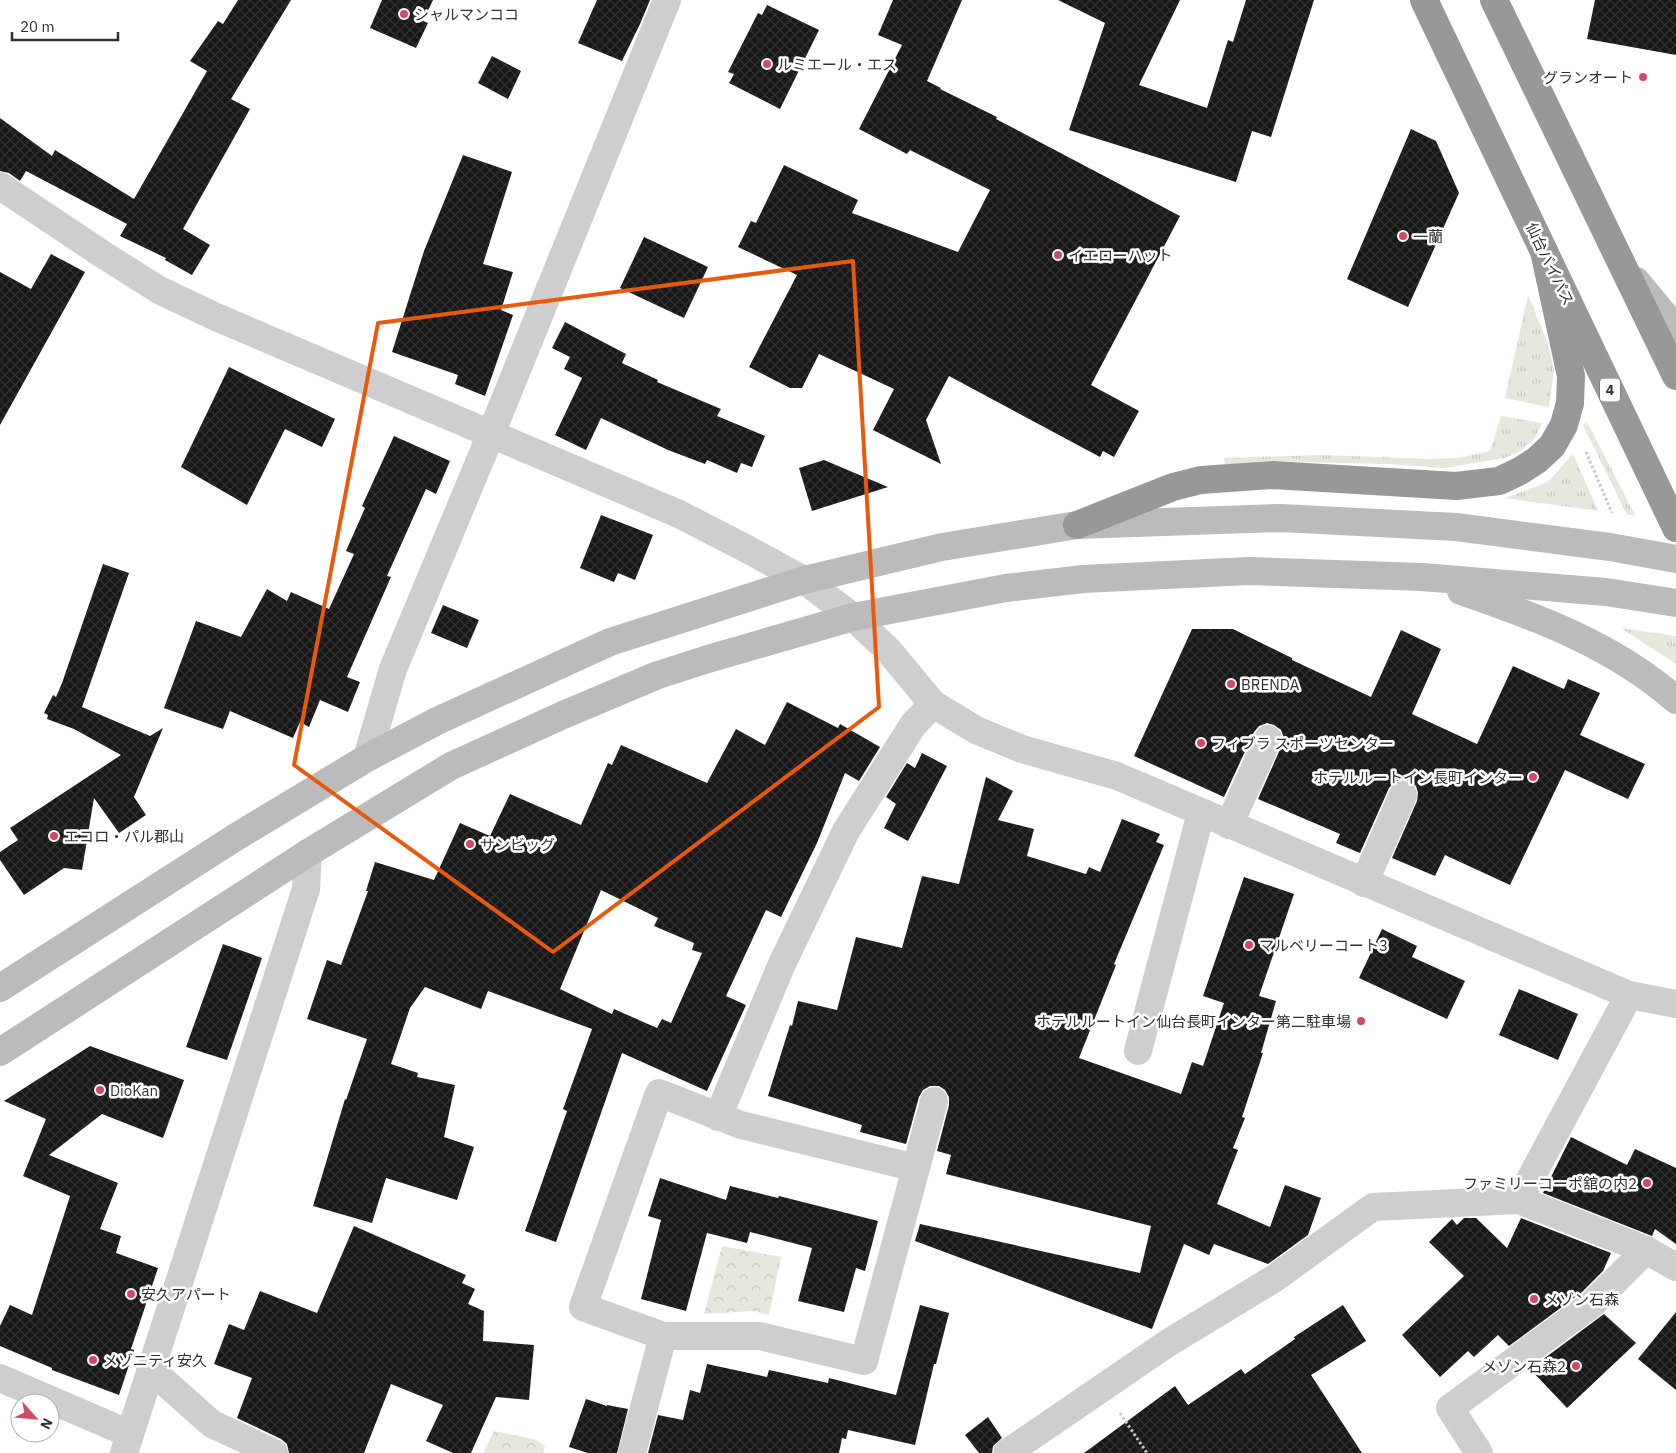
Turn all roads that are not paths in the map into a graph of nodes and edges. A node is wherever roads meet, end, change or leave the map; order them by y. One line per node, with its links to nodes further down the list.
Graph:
1 (668, 0): 9 (street)
2 (1424, 0): 5 (highway, 仙台バイパス / 4)
3 (1494, 0): 6 (highway)
4 (0, 186): 9 (street)
5 (1544, 251): 10 (highway); 11 (highway, 仙台バイパス / 4)
6 (1624, 266): 7 (street); 8 (highway)
7 (1676, 330)
8 (1676, 376)
9 (491, 434): 14 (street); 20 (street)
10 (1077, 525): 12 (street); 14 (street)
11 (1676, 528)
12 (1676, 559)
13 (1422, 577): 15 (street); 16 (street); 17 (street)
14 (804, 580): 16 (street); 20 (street)
15 (1676, 603)
16 (853, 617): 18 (street); 24 (street)
17 (1676, 700)
18 (934, 704): 22 (street); 32 (street)
19 (1268, 739): 23 (street)
20 (367, 758): 26 (street)
21 (1403, 795): 25 (street)
22 (1202, 813): 23 (street); 29 (street)
23 (1229, 825): 25 (street)
24 (308, 852): 30 (street); 38 (street)
25 (1364, 883): 27 (street)
26 (0, 988)
27 (1629, 995): 28 (street); 34 (street)
28 (1676, 1004)
29 (1138, 1051)
30 (0, 1052)
31 (934, 1101): 33 (street)
32 (718, 1117): 33 (street); 37 (street)
33 (916, 1168): 37 (street)
34 (1519, 1200): 35 (street); 43 (street)
35 (1646, 1250): 36 (street); 44 (street)
36 (1676, 1267)
37 (663, 1336): 42 (street)
38 (150, 1369): 40 (street); 41 (street)
39 (0, 1378): 40 (street)
40 (127, 1444)
41 (274, 1453)
42 (632, 1453)
43 (1007, 1453)
44 (1479, 1453)

